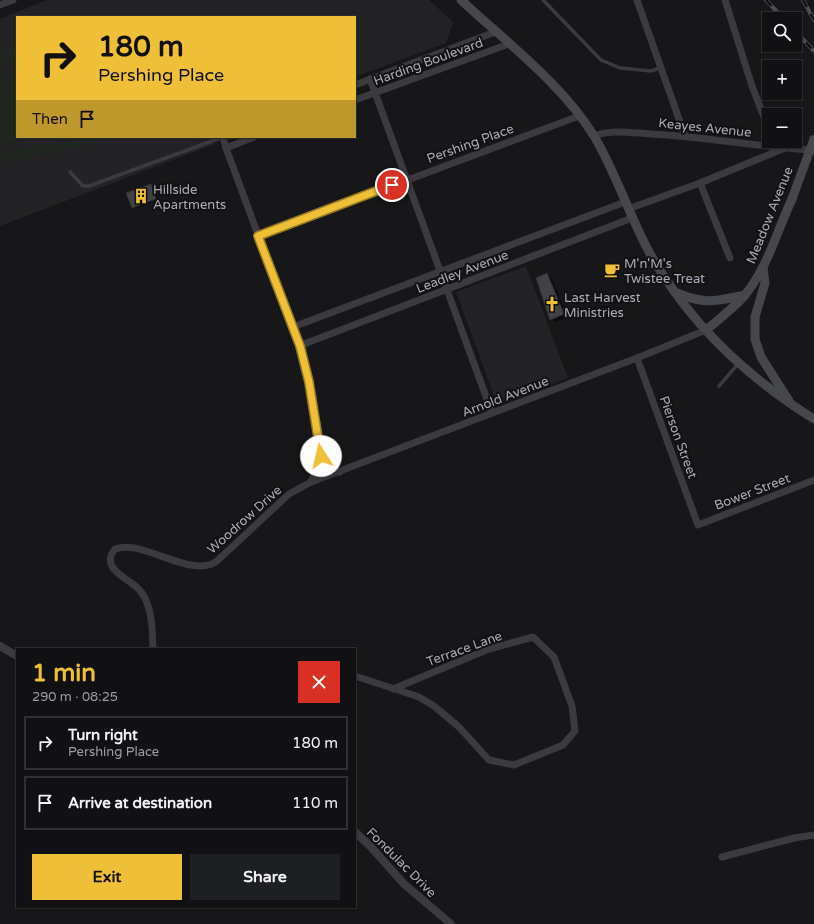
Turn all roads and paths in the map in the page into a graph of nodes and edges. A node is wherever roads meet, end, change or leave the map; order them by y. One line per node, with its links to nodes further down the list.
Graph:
1 (13, 0): 6 (street)
2 (461, 0): 7 (main road)
3 (543, 0): 9 (lane)
4 (637, 0): 9 (street)
5 (724, 0): 14 (street)
6 (0, 5)
7 (495, 32): 8 (main road); 10 (street, Harding Boulevard)
8 (509, 44): 12 (street, Harding Boulevard); 15 (main road)
9 (661, 68): 17 (street)
10 (370, 79): 11 (street, Harding Boulevard); 12 (street)
11 (356, 85)
12 (375, 93): 13 (street, Harding Boulevard); 27 (street)
13 (356, 100)
14 (762, 112)
15 (579, 116): 16 (main road); 27 (street, Pershing Place)
16 (594, 136): 17 (street, Keayes Avenue); 29 (main road)
17 (685, 136): 22 (street, Keayes Avenue)
18 (220, 138): 26 (lane)
19 (223, 138): 23 (street)
20 (251, 138): 23 (street)
21 (814, 139): 33 (main road, Meadow Avenue, bridge)
22 (762, 143)
23 (226, 148): 31 (street)
24 (785, 148): 25 (street, Keayes Avenue); 28 (street, Leadley Avenue)
25 (814, 150)
26 (70, 172)
27 (407, 180): 31 (street, Pershing Place); 34 (street)
28 (700, 183): 29 (street, Leadley Avenue); 32 (street)
29 (627, 206): 30 (main road); 34 (street, Leadley Avenue)
30 (632, 218): 35 (street, Leadley Avenue); 36 (main road)
31 (258, 236): 38 (street)
32 (730, 258)
33 (763, 267): 37 (main road, Meadow Avenue); 44 (main road)
34 (440, 271): 35 (street); 38 (street, Leadley Avenue)
35 (447, 290): 40 (street, Leadley Avenue); 45 (street)
36 (675, 292): 37 (main road); 39 (main road)
37 (745, 295): 39 (main road, Meadow Avenue)
38 (293, 328): 40 (street)
39 (706, 330): 41 (street, Arnold Avenue); 42 (main road)
40 (300, 346): 47 (street)
41 (637, 358): 45 (street, Arnold Avenue); 51 (street, Pierson Street)
42 (738, 364): 43 (lane); 44 (main road)
43 (719, 386)
44 (789, 403): 46 (main road)
45 (492, 413): 48 (street, Arnold Avenue)
46 (814, 419)
47 (321, 456): 48 (street); 50 (street)
48 (340, 472): 50 (street, Arnold Avenue)
49 (814, 480): 51 (street, Bower Street)
50 (311, 482): 53 (street, Woodrow Drive)
51 (698, 525)
52 (0, 646): 54 (street)
53 (153, 648)
54 (16, 655)
55 (356, 676): 56 (street, Terrace Lane)
56 (393, 689): 56 (street, Terrace Lane)
57 (356, 833): 60 (street, Fondulac Drive)
58 (814, 835): 59 (street)
59 (722, 857)
60 (451, 924)

